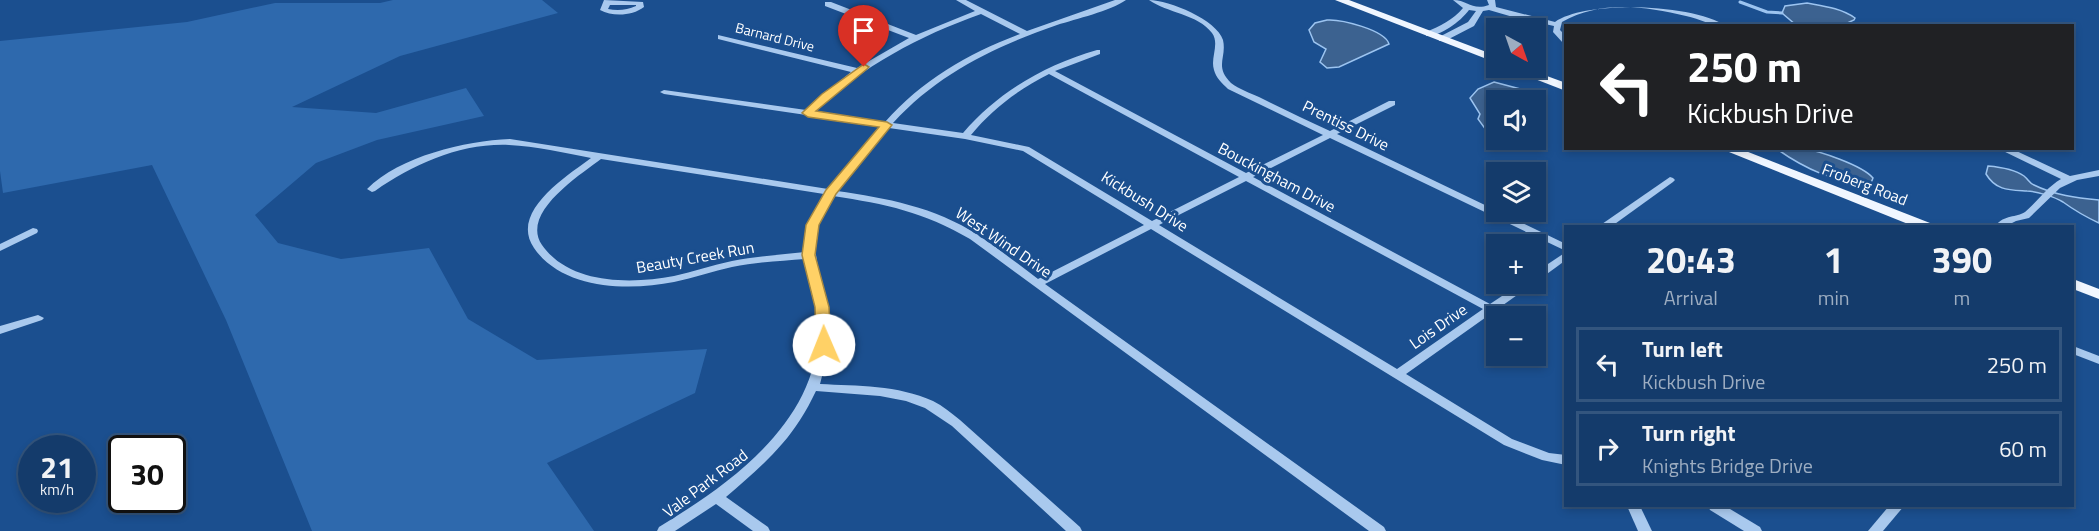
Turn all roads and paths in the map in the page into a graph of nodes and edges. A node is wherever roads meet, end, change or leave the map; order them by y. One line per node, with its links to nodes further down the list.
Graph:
1 (960, 0): 9 (street)
2 (1122, 0): 12 (street, Vale Park Road)
3 (1153, 0): 28 (street, Prentiss Drive)
4 (1340, 0): 13 (main road)
5 (1457, 0): 8 (street)
6 (828, 4): 15 (street)
7 (1487, 6): 8 (street); 10 (street); 16 (street)
8 (1467, 7): 13 (street)
9 (981, 11): 12 (street); 15 (street)
10 (1556, 24): 11 (street); 17 (street)
11 (1718, 24)
12 (1027, 34): 27 (street, Vale Park Road)
13 (1429, 34): 16 (main road)
14 (721, 37): 20 (street, Barnard Drive)
15 (915, 37): 20 (street)
16 (1442, 39): 19 (main road)
17 (1564, 39)
18 (1096, 52): 21 (street)
19 (1486, 56)
20 (857, 71): 26 (street)
21 (1049, 71): 29 (street); 34 (street, Bouckingham Drive)
22 (1542, 78): 23 (main road)
23 (1564, 86)
24 (664, 92): 26 (street, Kickbush Drive)
25 (1392, 103): 28 (street)
26 (808, 113): 27 (street, Kickbush Drive)
27 (887, 125): 29 (street, Kickbush Drive); 38 (street, Vale Park Road)
28 (1330, 135): 34 (street); 45 (street, Prentiss Drive)
29 (965, 136): 40 (street, Kickbush Drive)
30 (1730, 150): 42 (main road, Froberg Road)
31 (2005, 150): 35 (street)
32 (599, 156): 37 (street, West Wind Drive); 38 (street, West Wind Drive); 47 (street, Beauty Creek Run)
33 (2099, 173): 35 (street)
34 (1247, 177): 40 (street); 54 (street, Bouckingham Drive)
35 (2067, 178): 39 (street)
36 (1670, 180): 41 (street)
37 (372, 189)
38 (830, 193): 47 (street, Vale Park Road); 50 (street, West Wind Drive)
39 (2027, 220): 43 (street)
40 (1153, 225): 50 (street); 61 (street, Kickbush Drive)
41 (1607, 225)
42 (1922, 225)
43 (2002, 225)
44 (33, 231): 46 (street)
45 (1564, 247)
46 (0, 248)
47 (809, 255): 62 (street, Vale Park Road)
48 (1564, 256): 49 (street)
49 (1546, 270)
50 (1038, 283): 71 (street, West Wind Drive)
51 (2074, 284): 53 (main road)
52 (1512, 294): 55 (street, Lois Drive)
53 (2099, 294)
54 (1486, 306)
55 (1495, 306)
56 (1486, 313): 61 (street, Lois Drive)
57 (38, 318): 58 (street)
58 (0, 330)
59 (2074, 350): 60 (street)
60 (2099, 360)
61 (1397, 375): 63 (street, Kickbush Drive)
62 (812, 387): 64 (street, Vale Park Road); 70 (street)
63 (1564, 460)
64 (716, 497): 68 (street, Vale Park Road); 69 (street)
65 (1634, 507): 72 (street)
66 (1717, 507): 73 (street)
67 (1896, 507): 74 (street)
68 (664, 531)
69 (763, 531)
70 (1075, 531)
71 (1379, 531)
72 (1646, 531)
73 (1755, 531)
74 (1875, 531)

